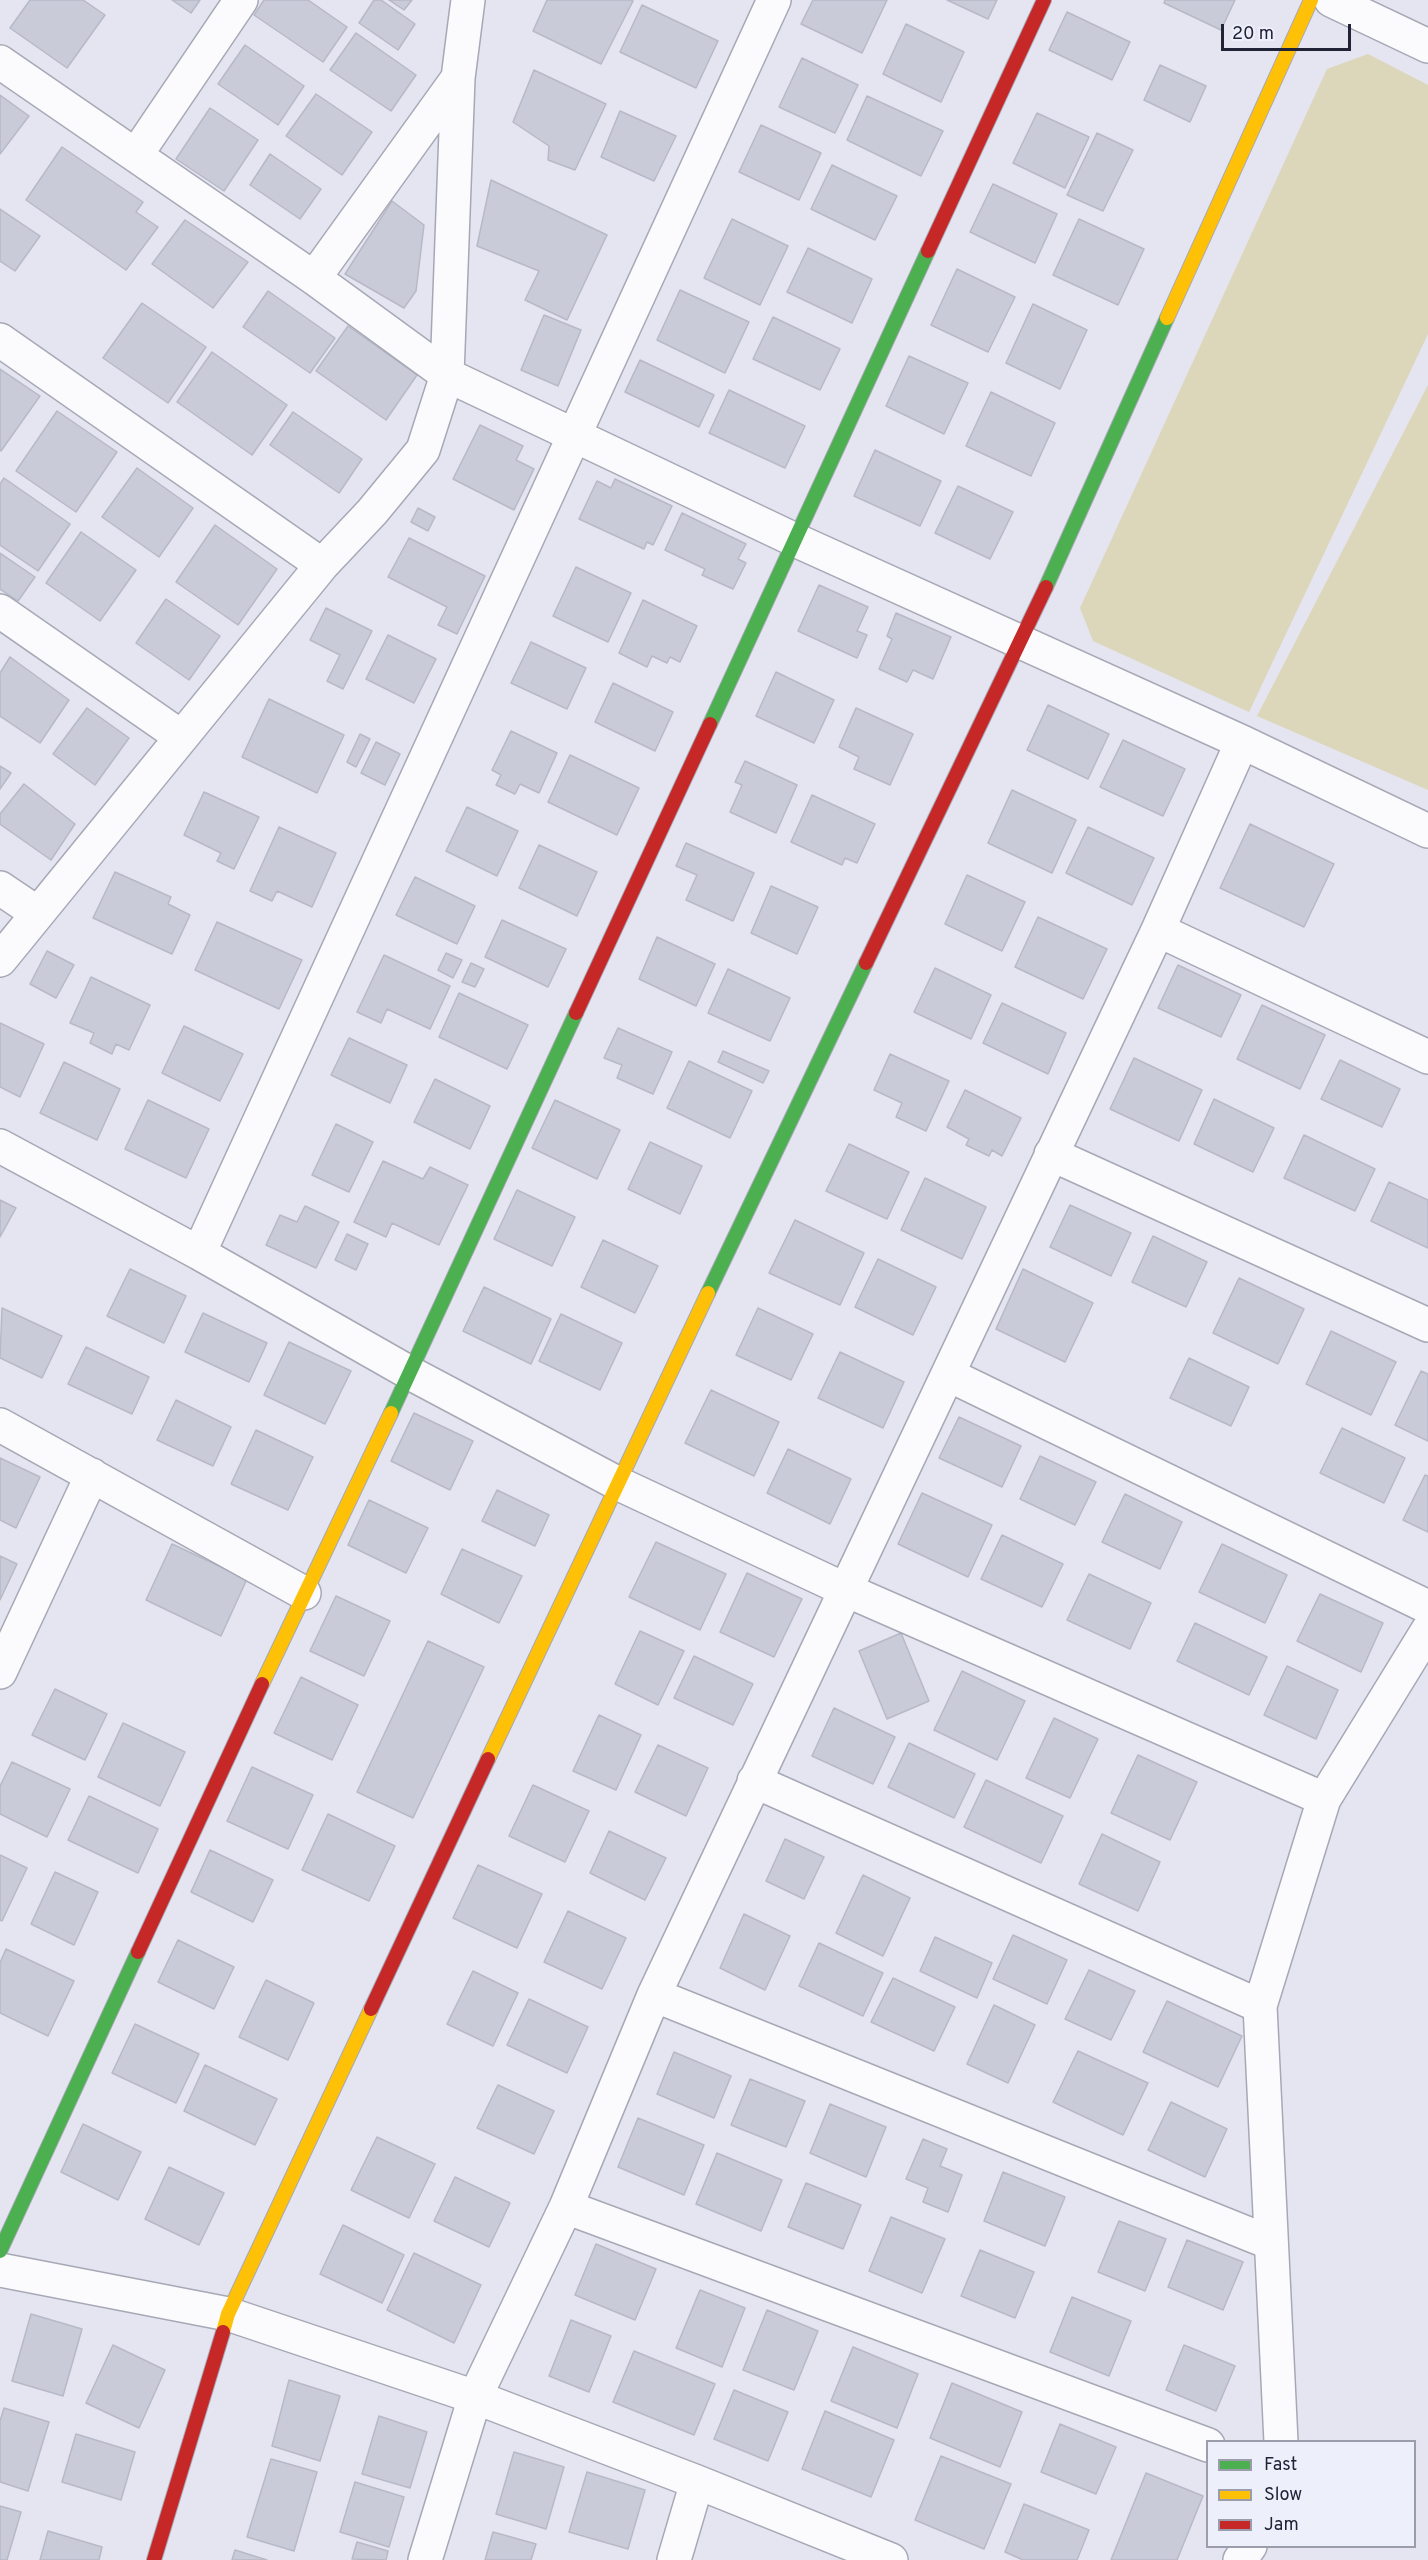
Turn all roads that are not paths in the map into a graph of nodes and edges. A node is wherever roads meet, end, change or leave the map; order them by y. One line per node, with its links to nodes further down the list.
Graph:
1 (241, 0): 10 (street)
2 (468, 0): 9 (street)
3 (774, 0): 14 (street)
4 (1044, 0): 15 (street)
5 (1311, 0): 18 (street)
6 (1331, 0): 7 (street)
7 (1428, 46)
8 (0, 62): 10 (street)
9 (458, 78): 11 (street); 13 (street)
10 (136, 155): 11 (street)
11 (314, 278): 13 (street)
12 (0, 340): 16 (street)
13 (447, 375): 14 (street); 16 (street)
14 (573, 435): 15 (street); 29 (street)
15 (793, 540): 18 (street); 31 (street)
16 (322, 565): 19 (street)
17 (0, 612): 19 (street)
18 (1020, 643): 20 (street); 35 (street)
19 (180, 736): 23 (street)
20 (1242, 742): 21 (street); 24 (street)
21 (1428, 831)
22 (0, 888): 23 (street)
23 (37, 913): 25 (street)
24 (1158, 930): 26 (street); 28 (street)
25 (0, 960)
26 (1428, 1057)
27 (0, 1146): 29 (street)
28 (1051, 1154): 30 (street); 32 (street)
29 (199, 1253): 31 (street)
30 (1428, 1325)
31 (410, 1373): 35 (street); 37 (street)
32 (949, 1375): 36 (street); 38 (street)
33 (0, 1425): 34 (street)
34 (93, 1475): 37 (street); 40 (street)
35 (616, 1483): 36 (street); 49 (street)
36 (846, 1590): 41 (street); 42 (street)
37 (304, 1593): 47 (street)
38 (1428, 1607)
39 (1428, 1630): 42 (street)
40 (0, 1672)
41 (754, 1781): 43 (street); 44 (street)
42 (1324, 1799): 44 (street)
43 (654, 1995): 45 (street); 46 (street)
44 (1260, 2006): 46 (street)
45 (566, 2207): 50 (street); 52 (street)
46 (1271, 2243): 51 (street)
47 (0, 2251)
48 (0, 2270): 49 (street)
49 (228, 2313): 50 (street); 55 (street)
50 (475, 2397): 53 (street); 56 (street)
51 (1281, 2440)
52 (1206, 2444)
53 (697, 2482): 57 (street); 58 (street)
54 (1249, 2548): 59 (street)
55 (153, 2560)
56 (425, 2560)
57 (674, 2560)
58 (891, 2560)
59 (1240, 2560)

